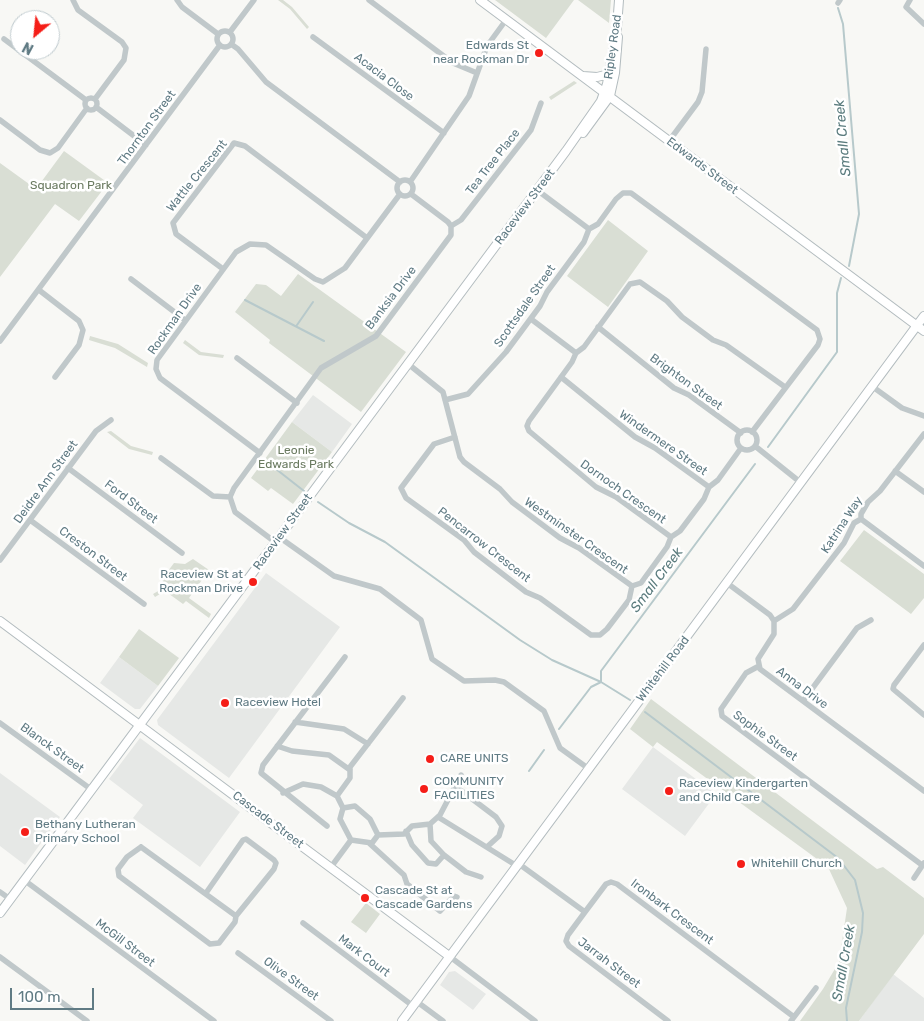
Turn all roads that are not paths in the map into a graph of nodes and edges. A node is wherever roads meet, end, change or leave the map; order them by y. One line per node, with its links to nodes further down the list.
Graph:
1 (73, 0): 22 (street)
2 (177, 0): 12 (street)
3 (254, 0): 11 (street)
4 (369, 0): 18 (street)
5 (480, 0): 8 (street, Edwards Street)
6 (619, 0): 10 (street, Ripley Road)
7 (910, 0): 9 (street)
8 (506, 20): 18 (street); 20 (street, Edwards Street)
9 (924, 24)
10 (617, 27): 19 (street, Ripley Road); 21 (street)
11 (230, 32): 12 (street); 15 (street)
12 (218, 34): 16 (street)
13 (314, 37): 28 (street, Acacia Close)
14 (4, 38): 23 (street)
15 (231, 44): 16 (street); 31 (street)
16 (220, 46): 30 (street, Thornton Street)
17 (706, 49): 29 (street)
18 (478, 73): 28 (street)
19 (609, 74): 20 (street); 21 (street, Ripley Road)
20 (583, 76): 21 (street, Edwards Street)
21 (608, 95): 29 (street, Edwards Street); 33 (street, Raceview Street)
22 (95, 99): 23 (street); 25 (street)
23 (86, 100): 26 (street)
24 (541, 103): 36 (street, Tea Tree Place)
25 (96, 107): 26 (street); 30 (street)
26 (87, 108): 27 (street)
27 (0, 120)
28 (444, 133): 32 (street)
29 (669, 141): 45 (street, Edwards Street)
30 (146, 145): 41 (street, Thornton Street)
31 (400, 182): 32 (street); 34 (street)
32 (410, 182): 35 (street)
33 (537, 190): 37 (street); 51 (street, Raceview Street)
34 (400, 194): 35 (street); 38 (street, Rockman Drive)
35 (411, 194): 36 (street)
36 (451, 226): 57 (street, Banksia Drive)
37 (589, 230): 43 (street, Scottsdale Street); 54 (street)
38 (367, 238): 39 (street, Rockman Drive); 39 (street, Wattle Crescent)
39 (223, 269): 44 (street, Rockman Drive)
40 (131, 279): 44 (street)
41 (39, 290): 48 (street, Thornton Street); 52 (street)
42 (924, 316): 45 (street, Whitehill Road)
43 (531, 319): 49 (street); 56 (street, Scottsdale Street)
44 (185, 320): 66 (street, Rockman Drive)
45 (917, 326): 47 (street, Edwards Street); 55 (street, Whitehill Road)
46 (598, 327): 49 (street, Dornoch Crescent); 54 (street, Dornoch Crescent); 61 (street, Brighton Street)
47 (924, 331)
48 (0, 342)
49 (576, 352): 53 (street, Dornoch Crescent)
50 (237, 358): 57 (street)
51 (408, 363): 56 (street, Westminster Crescent); 77 (street, Raceview Street)
52 (55, 377)
53 (561, 377): 71 (street, Windermere Street); 76 (street, Dornoch Crescent)
54 (784, 387): 60 (street)
55 (873, 387): 58 (street); 70 (street, Whitehill Road)
56 (445, 400): 63 (street, Westminster Crescent)
57 (297, 403): 66 (street, Banksia Drive)
58 (924, 416)
59 (111, 420): 68 (street, Deidre Ann Street)
60 (752, 432): 61 (street); 64 (street)
61 (741, 433): 65 (street)
62 (924, 434): 69 (street, Katrina Way)
63 (455, 436): 82 (street, Westminster Crescent); 82 (street, Pencarrow Crescent)
64 (755, 446): 65 (street); 70 (street)
65 (741, 448): 71 (street, Westminster Crescent)
66 (260, 453): 73 (street)
67 (162, 458): 73 (street)
68 (68, 468): 75 (street, Deidre Ann Street); 78 (street, Ford Street)
69 (895, 471): 72 (street); 74 (street, Katrina Way)
70 (800, 482): 81 (street, Whitehill Road)
71 (709, 487): 76 (street, Westminster Crescent)
72 (924, 492)
73 (230, 497): 77 (street)
74 (861, 519): 80 (street); 86 (street, Katrina Way)
75 (30, 520): 79 (street, Deidre Ann Street); 83 (street, Creston Street)
76 (671, 538): 82 (street, Westminster Crescent)
77 (277, 540): 95 (street, Raceview Street); 98 (street)
78 (182, 553)
79 (0, 560)
80 (924, 566)
81 (727, 583): 86 (street); 98 (street, Whitehill Road)
82 (632, 586)
83 (144, 604)
84 (871, 620): 91 (street)
85 (0, 621): 95 (street, Cascade Street)
86 (774, 621): 89 (street, Anna Drive)
87 (924, 645): 92 (street)
88 (345, 657): 93 (street)
89 (759, 666): 91 (street, Anna Drive); 116 (street, Sophie Street)
90 (403, 698): 96 (street)
91 (803, 702): 103 (street, Anna Drive)
92 (924, 715)
93 (296, 722): 96 (street); 97 (street)
94 (0, 723): 102 (street, Blanck Street)
95 (140, 724): 102 (street, Raceview Street); 118 (street, Cascade Street)
96 (368, 744): 99 (street)
97 (277, 746): 99 (street); 104 (street)
98 (589, 769): 117 (street, Whitehill Road)
99 (350, 770): 105 (street)
100 (461, 775): 101 (street)
101 (455, 786): 107 (street); 114 (street)
102 (92, 790): 121 (street, Raceview Street)
103 (924, 791)
104 (283, 793): 105 (street); 109 (street)
105 (337, 796): 106 (street)
106 (343, 808): 111 (street); 112 (street)
107 (438, 817): 108 (street); 114 (street)
108 (430, 824): 110 (street); 115 (street)
109 (327, 826)
110 (406, 831): 111 (street); 115 (street)
111 (378, 835): 113 (street)
112 (350, 840): 113 (street); 118 (street)
113 (369, 843): 124 (street)
114 (488, 846): 117 (street)
115 (444, 854): 119 (street)
116 (923, 864): 120 (street)
117 (518, 865): 126 (street); 131 (street, Whitehill Road)
118 (331, 867): 131 (street, Cascade Street)
119 (481, 877)
120 (914, 878)
121 (24, 880): 125 (street, Raceview Street); 137 (street, McGill Street)
122 (0, 892): 125 (street)
123 (206, 893): 128 (street); 128 (street); 128 (street)
124 (457, 897)
125 (10, 899): 127 (street, Raceview Street)
126 (585, 912): 135 (street, Ironbark Crescent); 142 (street, Jarrah Street)
127 (0, 913)
128 (236, 916)
129 (303, 923): 134 (street, Mark Court)
130 (238, 953): 138 (street, Olive Street)
131 (450, 956): 134 (street, Whitehill Road); 141 (street, Cascade Street)
132 (0, 957): 136 (street)
133 (816, 988): 135 (street)
134 (415, 1003): 139 (street, Whitehill Road); 140 (street, Mark Court)
135 (793, 1019)
136 (87, 1021)
137 (214, 1021)
138 (331, 1021)
139 (402, 1021)
140 (443, 1021)
141 (535, 1021)
142 (668, 1021)

